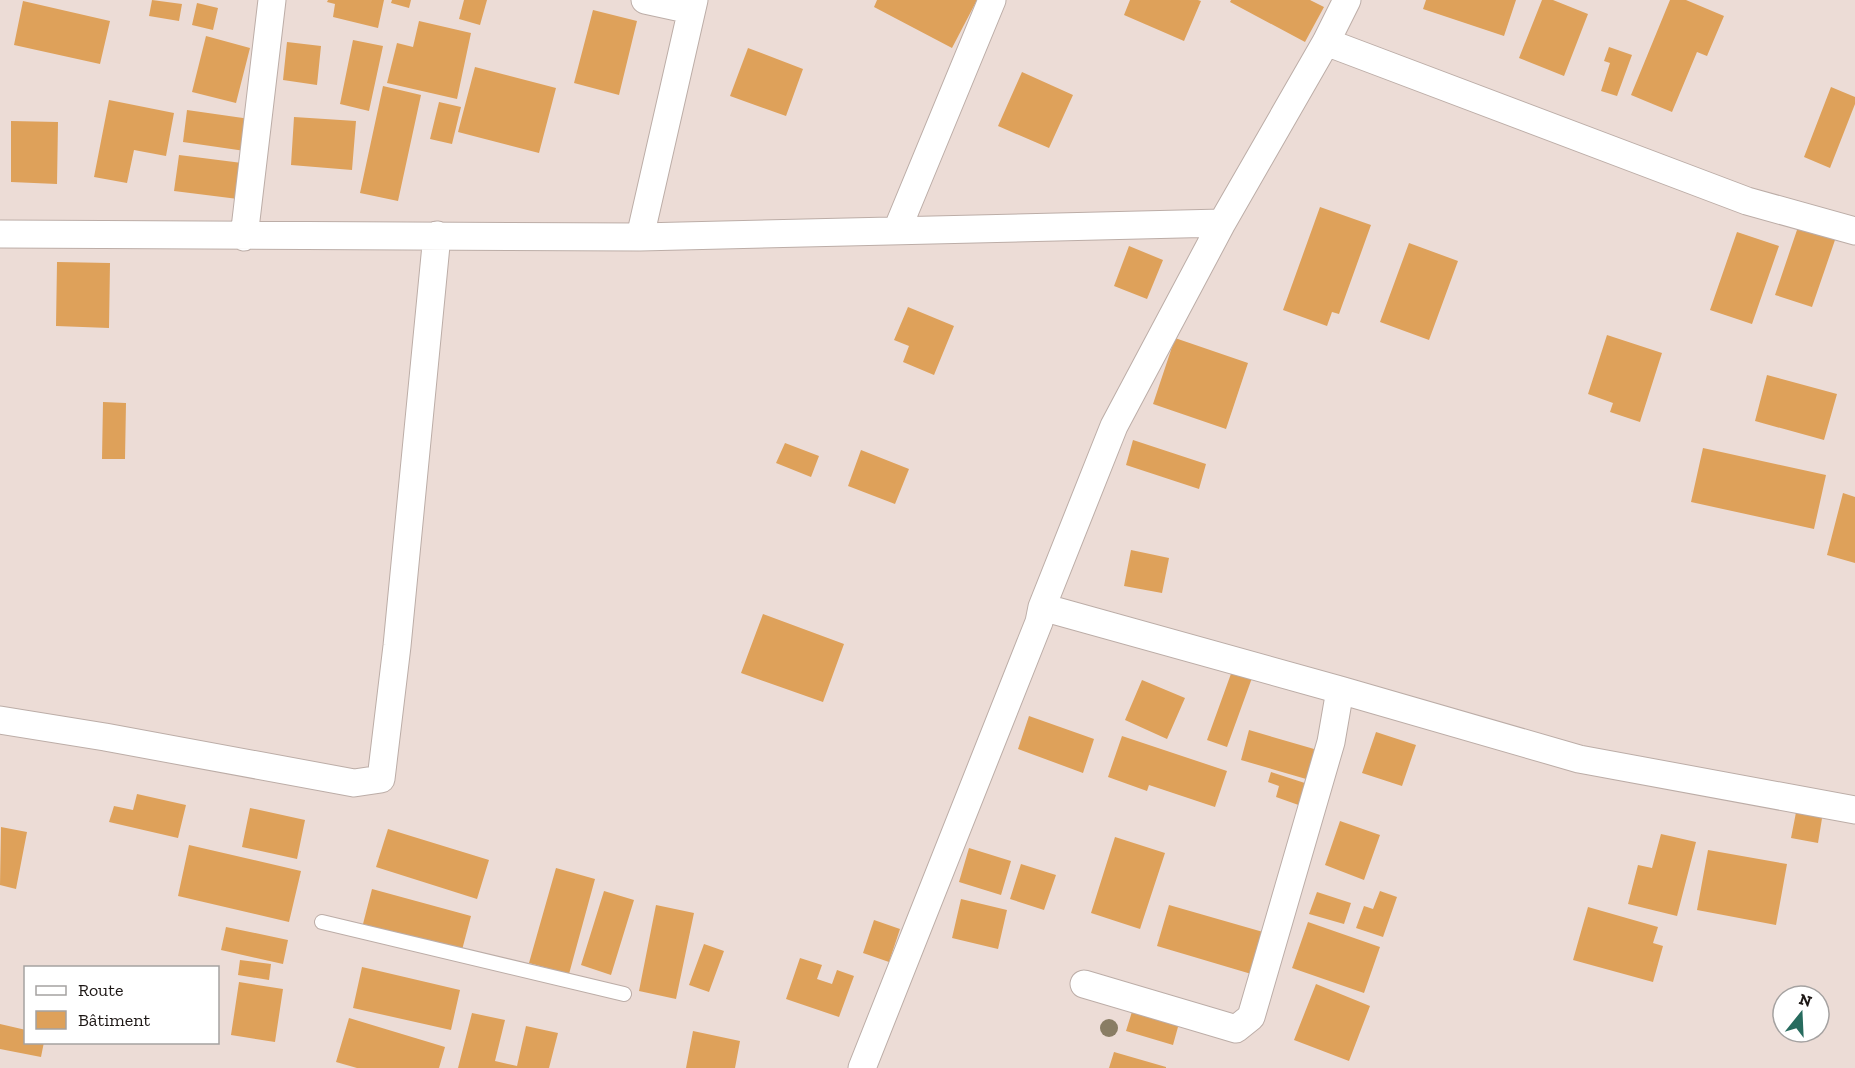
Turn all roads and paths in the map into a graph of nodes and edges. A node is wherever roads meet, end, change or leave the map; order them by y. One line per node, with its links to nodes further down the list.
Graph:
1 (272, 0): 12 (street)
2 (645, 0): 5 (street)
3 (992, 0): 8 (street)
4 (1347, 0): 6 (street)
5 (693, 5): 13 (street)
6 (1326, 42): 7 (street); 9 (street)
7 (1222, 223): 8 (street); 14 (street)
8 (897, 230): 13 (street)
9 (1855, 231)
10 (0, 234): 12 (street)
11 (438, 235): 12 (street); 13 (street); 16 (street)
12 (244, 237)
13 (640, 237)
14 (1042, 608): 15 (street); 21 (street)
15 (1340, 690): 17 (street); 19 (street)
16 (0, 720)
17 (1855, 810)
18 (321, 922): 20 (lane)
19 (1084, 984)
20 (624, 994)
21 (862, 1068)

